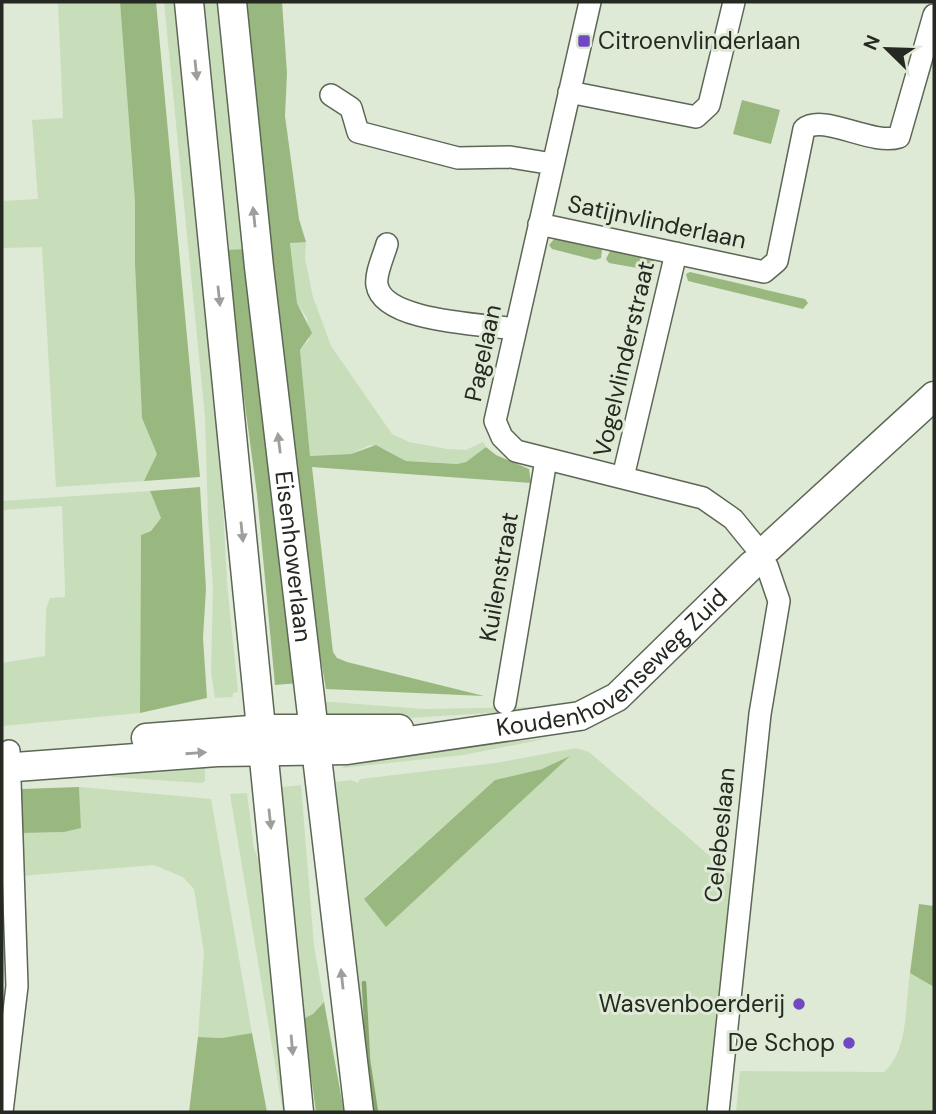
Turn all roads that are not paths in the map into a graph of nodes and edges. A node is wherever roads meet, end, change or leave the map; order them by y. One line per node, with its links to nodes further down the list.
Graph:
1 (189, 2): 18 (main road, Eisenhowerlaan, one-way to 18)
2 (232, 2): 19 (main road, Eisenhowerlaan, one-way to 2)
3 (590, 2): 6 (street, Pagelaan)
4 (734, 2): 6 (street)
5 (934, 15): 11 (street, Satijnvlinderlaan)
6 (569, 92): 8 (street, Pagelaan)
7 (331, 94): 8 (street)
8 (553, 164): 9 (street, Pagelaan)
9 (539, 223): 11 (street, Satijnvlinderlaan); 12 (street, Pagelaan)
10 (387, 244): 12 (street)
11 (676, 253): 15 (street, Vogelvlinderstraat)
12 (514, 329): 14 (street, Pagelaan)
13 (934, 396): 16 (main road, Koudenhovenseweg Zuid)
14 (546, 460): 15 (street, Pagelaan); 17 (street, Kuilenstraat)
15 (623, 477): 16 (street, Pagelaan)
16 (760, 556): 19 (main road, Koudenhovenseweg Zuid); 25 (street, Celebeslaan)
17 (505, 703)
18 (263, 740): 19 (main road, Koudenhovenseweg Zuid); 20 (main road, Koudenhovenseweg Zuid); 23 (main road, Eisenhowerlaan, one-way to 23)
19 (314, 740): 24 (main road, Eisenhowerlaan, one-way to 19)
20 (5, 759): 21 (street)
21 (9, 986): 22 (street)
22 (2, 1112)
23 (299, 1112)
24 (359, 1112)
25 (718, 1112)

